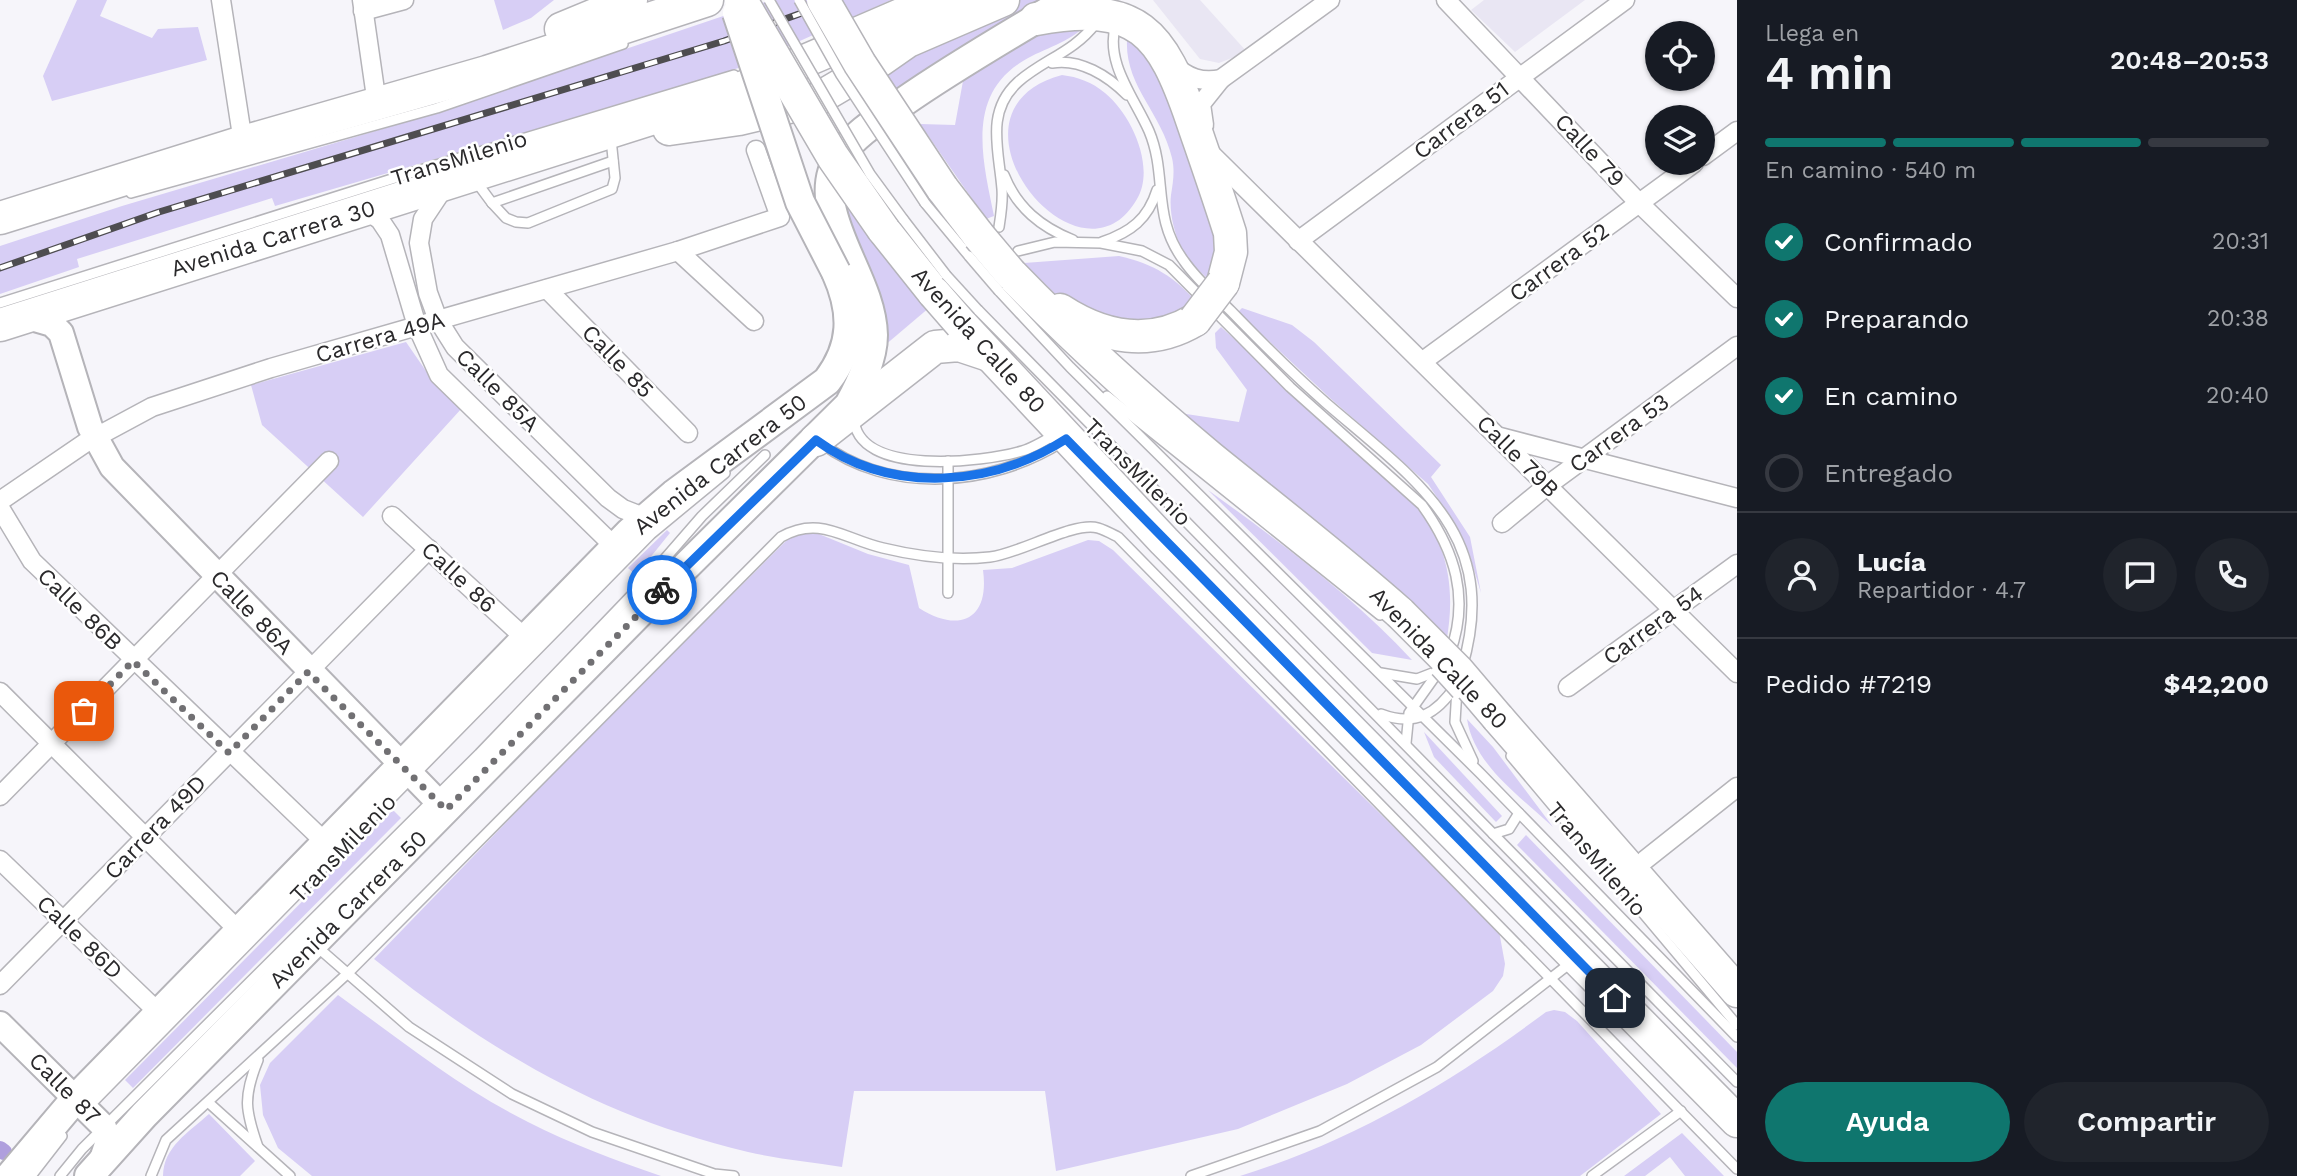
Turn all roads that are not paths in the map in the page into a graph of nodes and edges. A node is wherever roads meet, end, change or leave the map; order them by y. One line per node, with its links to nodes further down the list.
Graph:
1 (221, 0): 31 (street)
2 (404, 0): 17 (street)
3 (579, 0): 21 (highway)
4 (631, 0): 21 (highway)
5 (751, 0): 16 (lane)
6 (769, 0): 48 (lane, bridge)
7 (799, 0): 41 (lane, bridge)
8 (824, 0): 41 (highway, Avenida Calle 80, bridge)
9 (906, 0): 57 (lane, TransMilenio)
10 (947, 0): 33 (highway, Avenida Carrera 30)
11 (1003, 0): 33 (highway, Avenida Carrera 30)
12 (1068, 0): 18 (main road)
13 (1330, 0): 27 (street, Calle 79B)
14 (1446, 0): 26 (street, Calle 79)
15 (1625, 0): 26 (street, Carrera 51)
16 (727, 2): 25 (highway); 48 (highway, Avenida Calle 80, bridge); 86 (main road, Avenida Carrera 50, bridge)
17 (363, 5): 29 (street)
18 (1036, 19): 23 (highway); 67 (main road)
19 (1099, 19): 24 (lane)
20 (1116, 21): 28 (lane, TransMilenio)
21 (547, 35): 25 (highway)
22 (631, 41): 42 (lane)
23 (1171, 61): 27 (street); 32 (highway)
24 (1046, 64): 28 (lane, TransMilenio); 36 (lane)
25 (487, 72): 29 (highway)
26 (1520, 76): 44 (street, Calle 79); 51 (street, Carrera 51)
27 (1221, 79): 51 (street, Calle 79B)
28 (1133, 101): 39 (lane, TransMilenio)
29 (377, 104): 31 (highway)
30 (1737, 131): 34 (street)
31 (243, 142): 47 (highway)
32 (1199, 142): 51 (street, Calle 79B); 54 (highway, bridge)
33 (612, 144): 38 (highway, Avenida Carrera 30); 43 (lane); 45 (lane)
34 (1715, 147)
35 (756, 150): 53 (street, Carrera 49A)
36 (999, 164): 49 (lane); 50 (lane)
37 (1678, 175): 44 (street, Carrera 52)
38 (460, 179): 43 (lane); 46 (highway, Avenida Carrera 30); 59 (street, Calle 85A)
39 (1158, 188): 52 (lane); 103 (lane, TransMilenio)
40 (576, 193): 45 (lane)
41 (933, 195): 49 (highway, Avenida Calle 80)
42 (115, 198)
43 (492, 203): 45 (lane)
44 (1640, 203): 56 (street, Calle 79); 65 (street, Carrera 52)
45 (579, 204)
46 (366, 209): 60 (highway, Avenida Carrera 30); 62 (street, Calle 85A)
47 (0, 218)
48 (893, 224): 58 (highway, Avenida Calle 80, bridge)
49 (982, 240): 54 (highway, Avenida Calle 80, bridge)
50 (1077, 242): 52 (lane); 54 (lane)
51 (1298, 242): 65 (street, Calle 79B)
52 (1101, 243): 99 (lane)
53 (678, 251): 55 (street, Carrera 49A); 61 (street)
54 (1009, 272): 66 (lane, TransMilenio); 95 (highway, Avenida Calle 80)
55 (547, 289): 59 (street, Carrera 49A); 68 (street, Calle 85)
56 (1737, 298)
57 (0, 303)
58 (970, 317): 64 (highway, Avenida Calle 80); 108 (lane, TransMilenio)
59 (439, 320): 62 (street, Carrera 49A); 86 (street, Calle 85A)
60 (14, 321): 71 (street)
61 (754, 321)
62 (416, 326): 71 (street, Carrera 49A); 88 (street, Calle 85A)
63 (1737, 346): 76 (street, Carrera 53)
64 (989, 355): 67 (highway); 69 (highway, Avenida Calle 80)
65 (1423, 361): 70 (street, Calle 79B)
66 (1070, 367): 95 (lane, TransMilenio); 100 (lane, TransMilenio)
67 (854, 401): 72 (highway); 78 (lane)
68 (688, 433)
69 (1063, 435): 78 (lane); 80 (lane); 129 (highway, Avenida Calle 80)
70 (1499, 437): 76 (street); 81 (street, Calle 79B)
71 (95, 438): 83 (street, Carrera 49A); 92 (street, Calle 86A)
72 (816, 440): 80 (lane); 119 (main road, Avenida Carrera 50)
73 (760, 446): 74 (lane)
74 (750, 453)
75 (765, 455): 119 (lane, TransMilenio)
76 (1584, 458): 81 (street, Carrera 53); 82 (street)
77 (329, 461): 92 (street)
78 (948, 461): 80 (lane)
79 (731, 468): 115 (lane, TransMilenio)
80 (948, 479): 90 (lane)
81 (1548, 485): 87 (street, Carrera 53); 94 (street, Calle 79B)
82 (1737, 498)
83 (0, 501)
84 (0, 508): 97 (street, Calle 86B)
85 (393, 516): 89 (street, Calle 86)
86 (646, 518): 88 (main road, Avenida Carrera 50)
87 (1503, 523)
88 (615, 547): 96 (main road, Avenida Carrera 50)
89 (429, 549): 96 (street, Calle 86); 101 (street, Carrera 49D)
90 (948, 556): 93 (lane); 129 (lane); 130 (lane)
91 (1737, 564): 94 (street, Carrera 54)
92 (217, 575): 97 (street); 101 (street, Calle 86A)
93 (948, 593)
94 (1673, 611): 102 (street, Calle 79B); 104 (street, Carrera 54)
95 (1395, 618): 111 (highway, Avenida Calle 80, bridge)
96 (526, 639): 115 (main road, Avenida Carrera 50)
97 (133, 661): 113 (street); 114 (street, Calle 86B)
98 (1429, 663): 106 (lane, bridge)
99 (1442, 666): 100 (lane); 107 (lane)
100 (1377, 671): 107 (lane, TransMilenio)
101 (308, 672): 114 (street, Carrera 49D); 115 (street, Calle 86A)
102 (1737, 673)
103 (1458, 681): 109 (lane, TransMilenio); 116 (lane, TransMilenio)
104 (1568, 687)
105 (0, 692): 113 (street)
106 (1464, 702)
107 (1412, 705): 109 (lane, TransMilenio); 110 (lane)
108 (1376, 712): 110 (lane); 112 (lane, TransMilenio)
109 (1424, 717): 110 (lane); 116 (lane, TransMilenio)
110 (1407, 720): 112 (lane)
111 (1501, 733): 132 (highway, Avenida Calle 80); 135 (lane, TransMilenio)
112 (1405, 743): 121 (lane, TransMilenio)
113 (51, 745): 118 (street); 122 (street)
114 (229, 753): 122 (street, Carrera 49D); 123 (street, Calle 86B)
115 (408, 771): 119 (street, Calle 86A); 123 (main road, Avenida Carrera 50); 141 (lane, TransMilenio)
116 (1481, 774): 120 (lane, TransMilenio)
117 (1737, 787): 125 (street)
118 (0, 796)
119 (440, 804): 128 (main road, Avenida Carrera 50); 143 (lane, TransMilenio)
120 (1519, 813): 121 (lane, TransMilenio); 136 (lane, TransMilenio)
121 (1493, 834): 138 (lane, TransMilenio)
122 (145, 838): 126 (street, Carrera 49D); 127 (street)
123 (327, 844): 127 (main road, Avenida Carrera 50)
124 (0, 860): 126 (street, Calle 86D)
125 (1645, 860)
126 (63, 922): 131 (street, Carrera 49D); 133 (street, Calle 86D)
127 (241, 933): 133 (main road, Avenida Carrera 50)
128 (314, 944): 130 (lane); 145 (main road, Avenida Carrera 50)
129 (1564, 969): 140 (lane); 142 (highway, Avenida Calle 80); 154 (lane)
130 (348, 973): 137 (lane); 147 (lane)
131 (0, 985)
132 (1737, 991)
133 (160, 1014): 141 (main road, Avenida Carrera 50)
134 (0, 1024): 141 (street, Calle 87)
135 (1737, 1025)
136 (1737, 1037)
137 (260, 1055): 139 (lane); 144 (lane)
138 (1737, 1082)
139 (209, 1103): 144 (lane); 151 (lane)
140 (1681, 1111): 146 (lane); 155 (lane)
141 (78, 1112): 143 (street, Calle 87); 148 (main road, Avenida Carrera 50); 149 (lane, TransMilenio)
142 (1737, 1121)
143 (104, 1127): 145 (street, Calle 87); 150 (lane, TransMilenio)
144 (259, 1148): 152 (lane)
145 (95, 1169)
146 (1737, 1169)
147 (714, 1175): 153 (lane)
148 (10, 1176)
149 (30, 1176)
150 (60, 1176)
151 (151, 1176)
152 (290, 1176)
153 (734, 1176)
154 (1191, 1176)
155 (1592, 1176)

